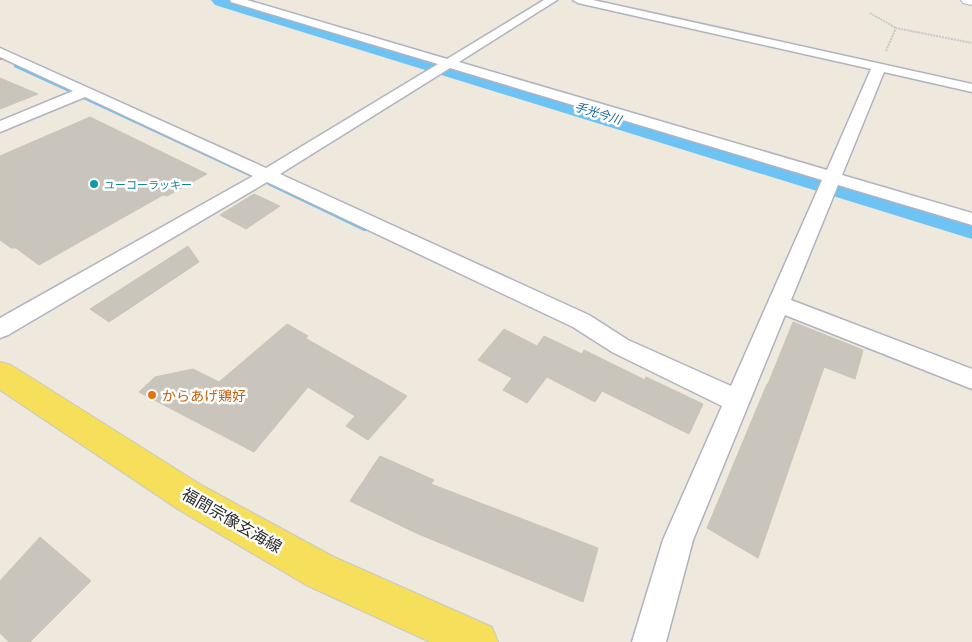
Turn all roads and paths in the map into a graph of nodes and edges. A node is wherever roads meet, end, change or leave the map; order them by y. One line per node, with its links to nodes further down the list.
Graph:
1 (235, 0): 10 (street)
2 (552, 0): 10 (street)
3 (578, 0): 11 (street)
4 (968, 0): 5 (main road)
5 (972, 1)
6 (870, 13): 7 (path)
7 (896, 28): 8 (path); 11 (path)
8 (972, 43)
9 (5, 60): 13 (street)
10 (445, 65): 15 (street); 16 (street)
11 (879, 67): 12 (street); 16 (street)
12 (972, 88)
13 (79, 94): 14 (street); 15 (street)
14 (0, 127)
15 (259, 179): 19 (street); 22 (street)
16 (830, 182): 17 (street); 18 (street)
17 (972, 220)
18 (778, 304): 21 (street); 22 (street)
19 (0, 329)
20 (0, 374): 23 (main road, 福間宗像玄海線)
21 (972, 379)
22 (736, 401): 24 (street)
23 (478, 642)
24 (649, 642)

